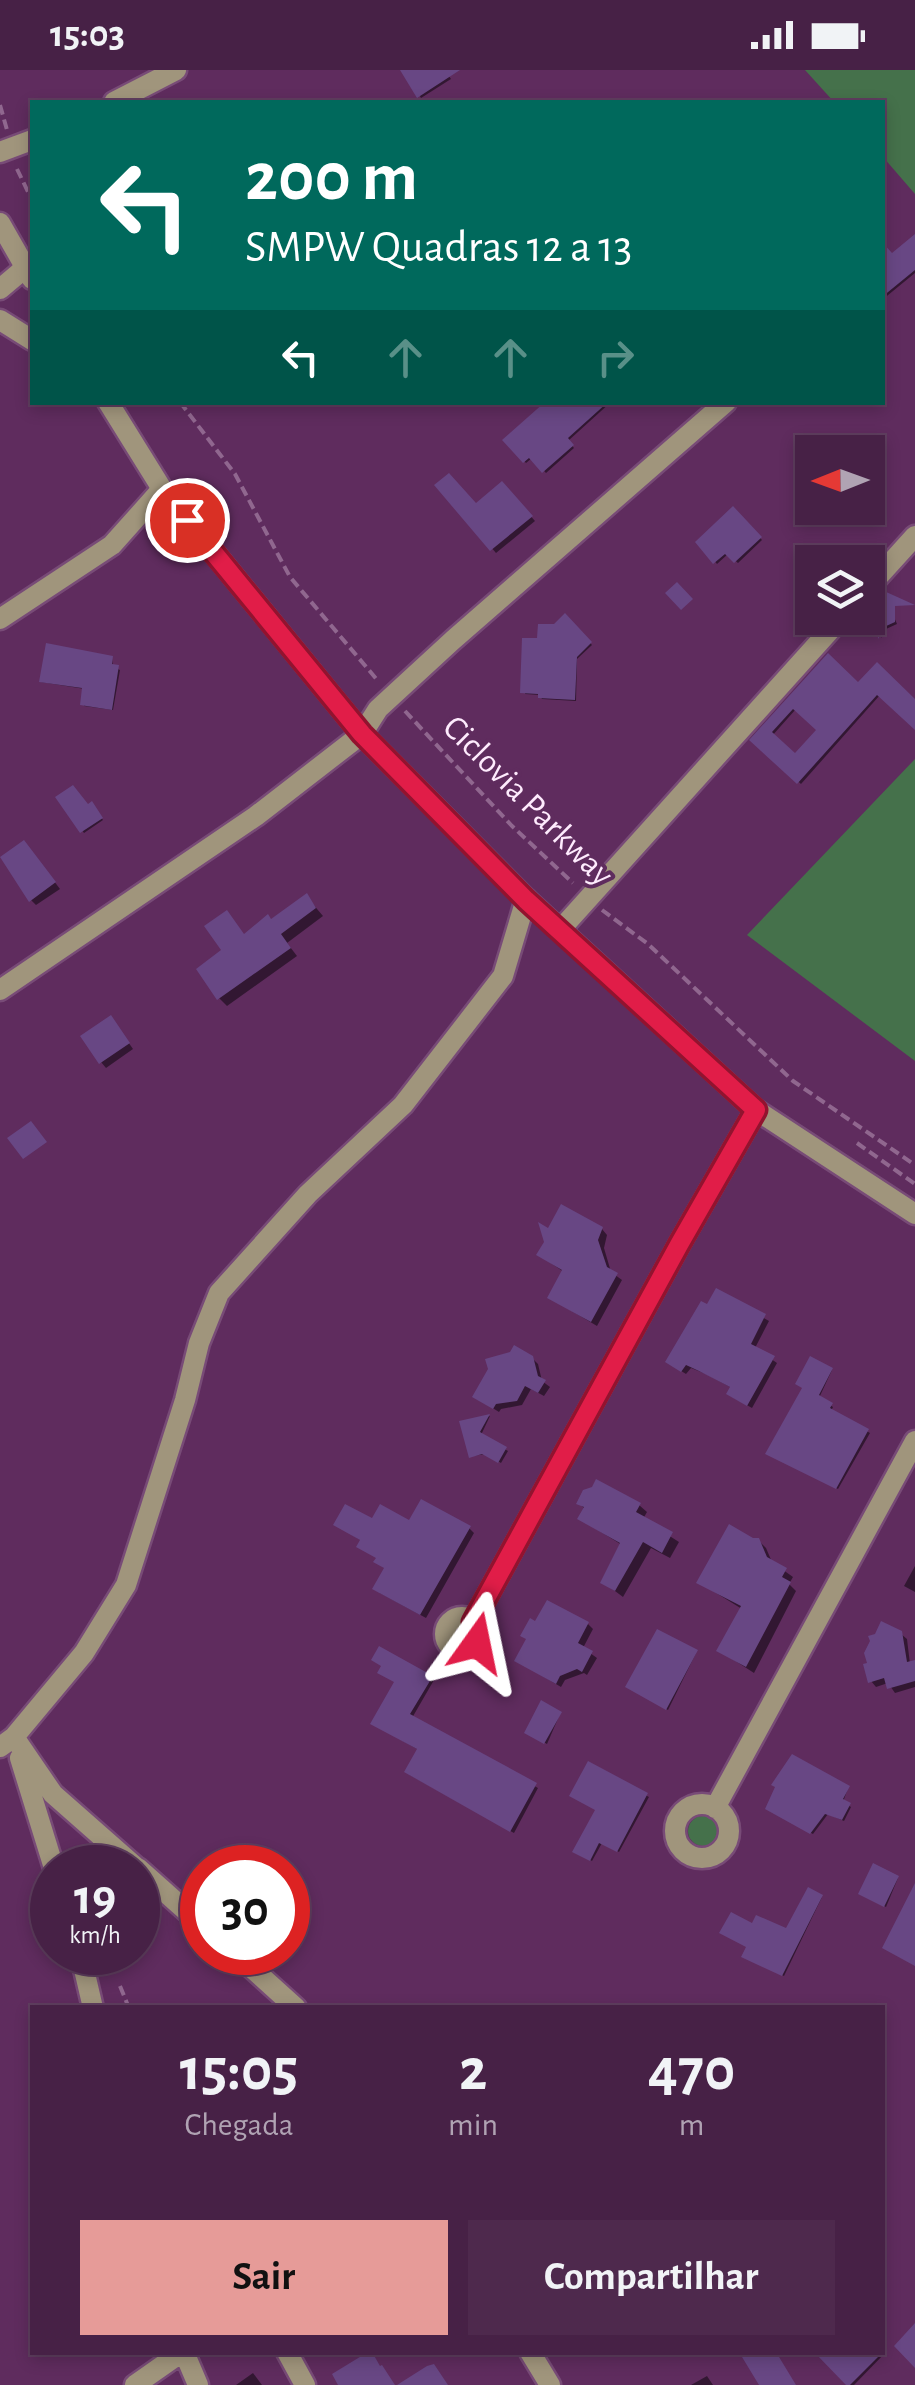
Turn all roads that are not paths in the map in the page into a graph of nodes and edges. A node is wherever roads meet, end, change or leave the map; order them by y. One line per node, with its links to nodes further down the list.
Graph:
1 (176, 70): 2 (street)
2 (118, 100)
3 (30, 141): 4 (street)
4 (0, 152)
5 (0, 223): 6 (street)
6 (29, 273): 7 (street)
7 (0, 289)
8 (0, 320): 9 (street)
9 (30, 339)
10 (110, 405): 12 (street)
11 (723, 405): 17 (street)
12 (162, 489): 15 (street); 17 (street)
13 (915, 536): 14 (street)
14 (885, 569)
15 (0, 619)
16 (826, 635): 19 (street)
17 (362, 734): 18 (street); 20 (street)
18 (526, 900): 19 (street); 25 (street)
19 (560, 930): 21 (street)
20 (0, 990)
21 (756, 1110): 22 (street); 24 (street)
22 (915, 1214)
23 (915, 1442): 26 (street)
24 (473, 1622)
25 (7, 1742): 27 (street); 28 (street)
26 (715, 1808)
27 (45, 1845)
28 (111, 1845)
29 (160, 1888): 30 (street)
30 (180, 1906)
31 (85, 1975): 33 (street)
32 (259, 1975): 34 (street)
33 (92, 2005)
34 (293, 2005)
35 (179, 2355): 39 (street)
36 (184, 2355): 40 (street)
37 (289, 2355): 41 (street)
38 (532, 2355): 42 (street)
39 (134, 2385)
40 (198, 2385)
41 (305, 2385)
42 (550, 2385)

